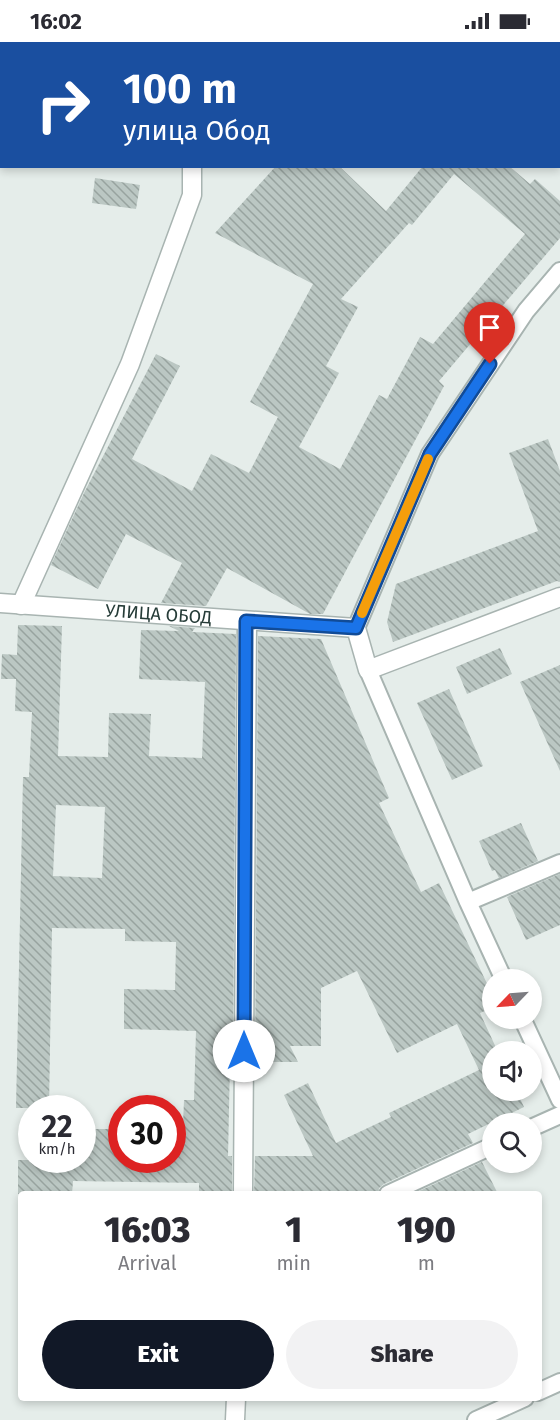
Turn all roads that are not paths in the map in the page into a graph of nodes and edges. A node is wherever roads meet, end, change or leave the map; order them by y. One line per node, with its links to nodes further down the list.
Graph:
1 (192, 168): 5 (street)
2 (560, 271): 7 (lane)
3 (560, 597): 8 (street)
4 (0, 603): 5 (street, УЛИЦА ОБОД)
5 (21, 605): 6 (street, УЛИЦА ОБОД)
6 (246, 621): 7 (street, УЛИЦА ОБОД); 17 (street)
7 (356, 628): 8 (street)
8 (368, 670): 10 (lane)
9 (560, 863): 10 (lane)
10 (468, 902): 11 (lane)
11 (499, 969)
12 (527, 1029): 13 (lane)
13 (560, 1100)
14 (560, 1115): 15 (lane)
15 (542, 1123)
16 (482, 1151): 18 (lane)
17 (243, 1191)
18 (394, 1191)
19 (560, 1382): 20 (lane)
20 (542, 1390)
21 (236, 1401): 23 (street)
22 (518, 1401): 24 (lane)
23 (235, 1420)
24 (476, 1420)

